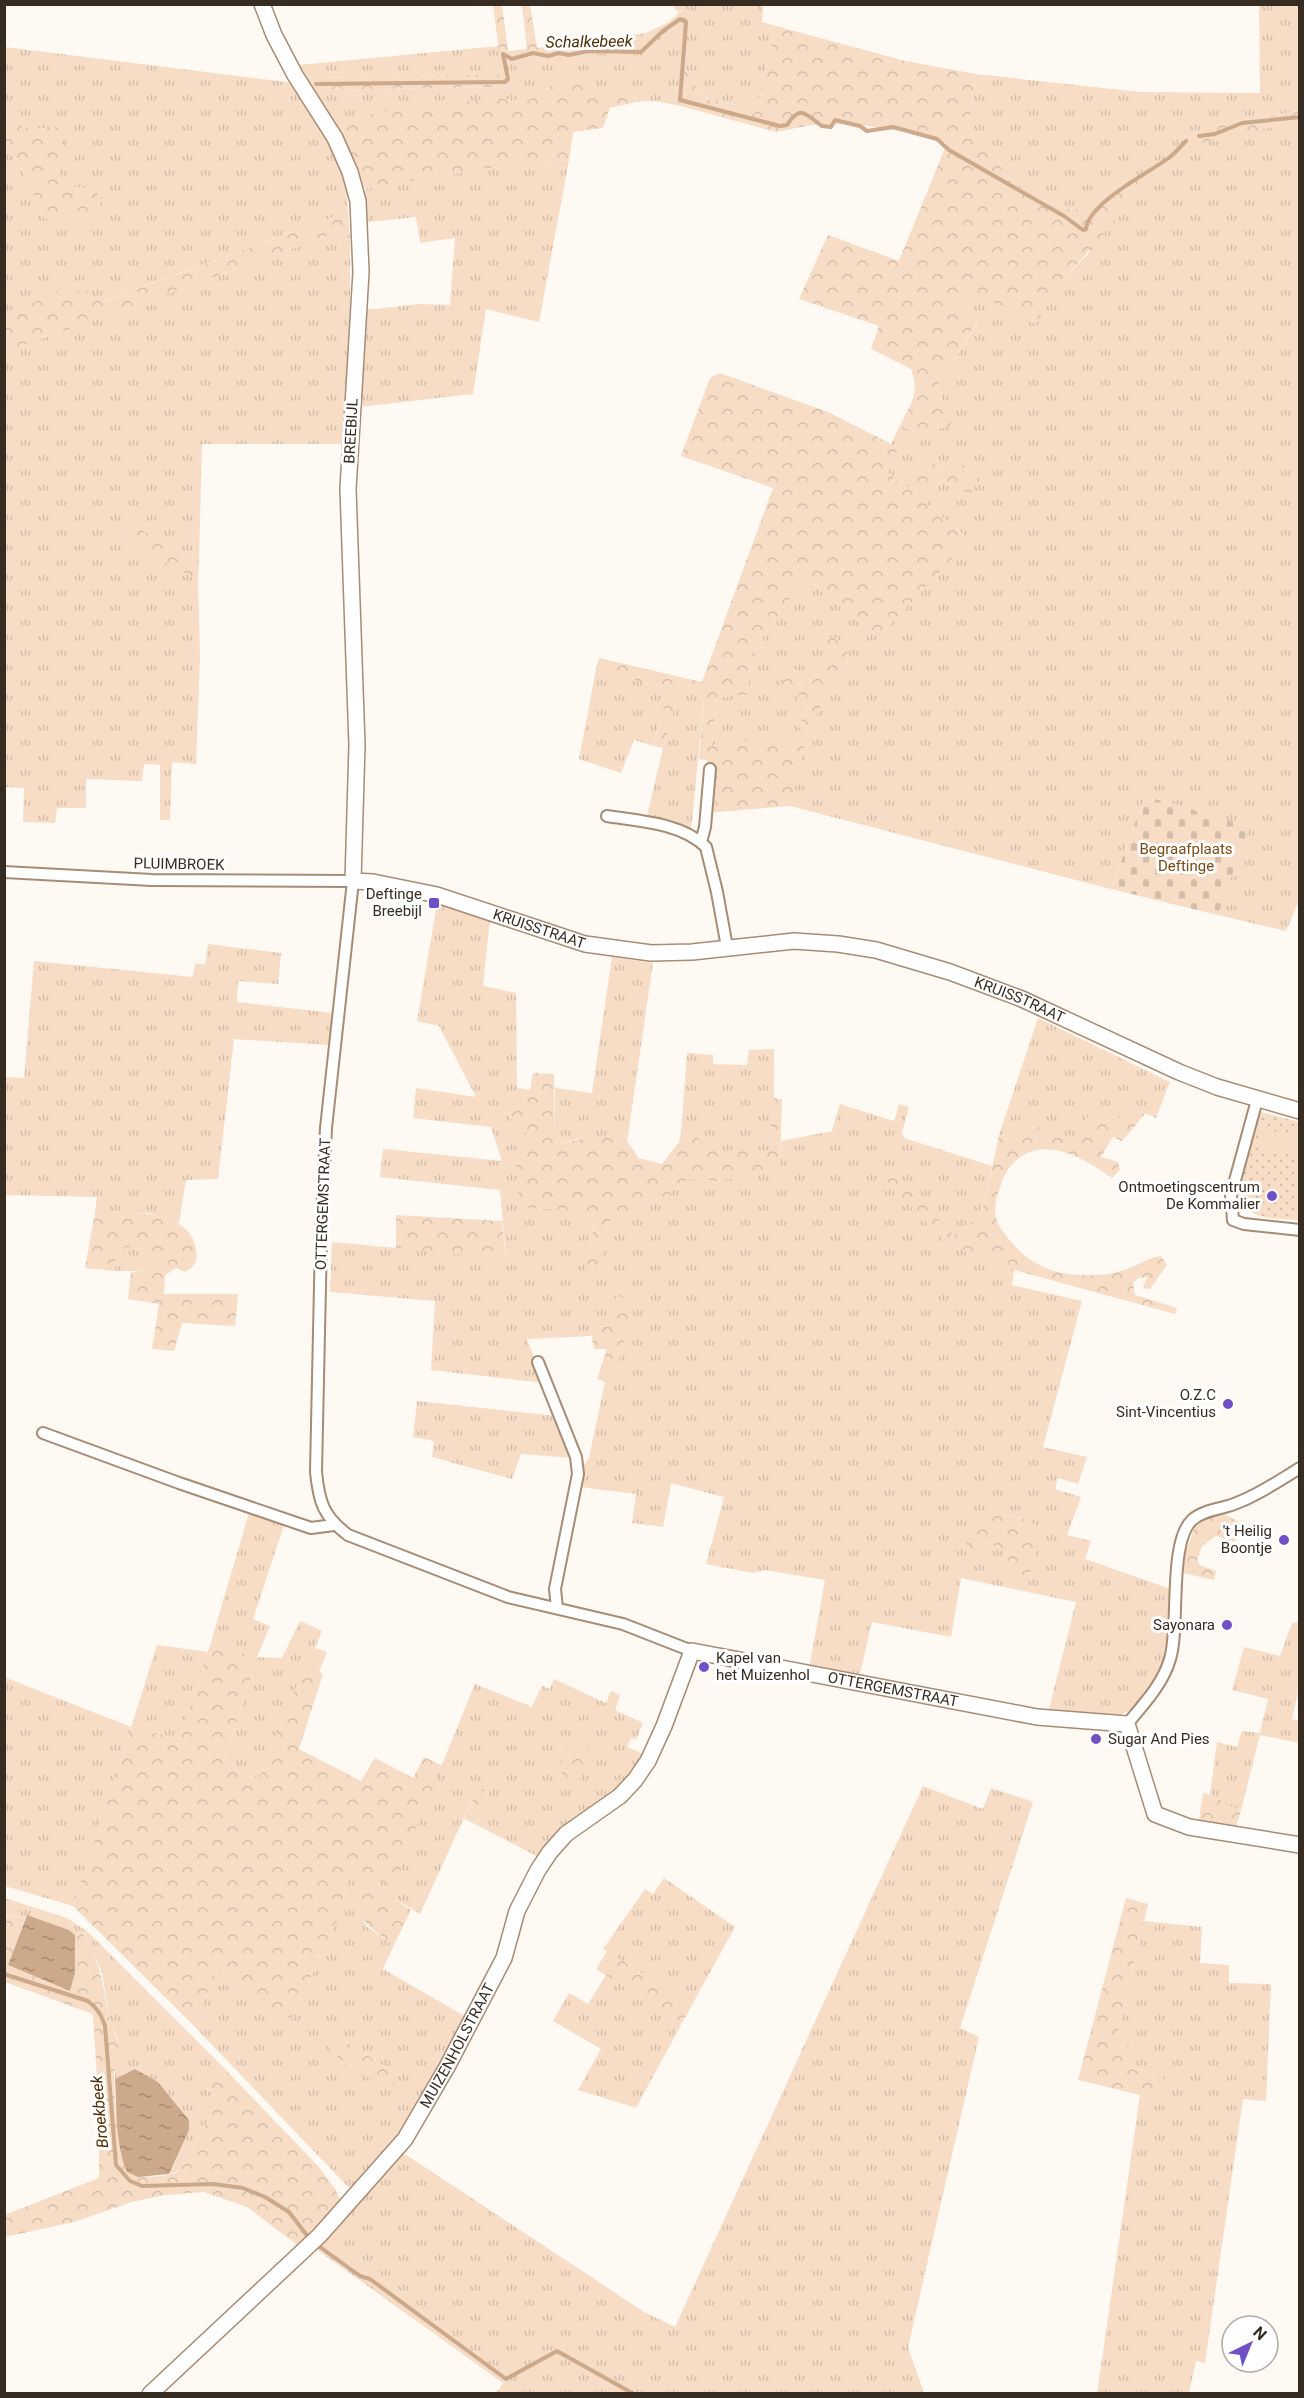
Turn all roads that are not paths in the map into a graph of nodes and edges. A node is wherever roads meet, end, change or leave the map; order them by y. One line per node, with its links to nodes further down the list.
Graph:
1 (262, 4): 6 (street, BREEBIJL)
2 (710, 769): 4 (street)
3 (607, 816): 4 (street)
4 (701, 842): 7 (street)
5 (4, 872): 6 (street, PLUIMBROEK)
6 (353, 881): 7 (street, KRUISSTRAAT); 14 (street, OTTERGEMSTRAAT)
7 (727, 947): 8 (street, KRUISSTRAAT)
8 (1257, 1100): 9 (street, KRUISSTRAAT); 10 (street)
9 (1299, 1111)
10 (1299, 1230)
11 (538, 1362): 15 (street)
12 (43, 1433): 14 (street)
13 (1299, 1468): 17 (street)
14 (334, 1525): 15 (street, OTTERGEMSTRAAT)
15 (557, 1608): 16 (street, OTTERGEMSTRAAT)
16 (692, 1651): 17 (street, OTTERGEMSTRAAT); 19 (street, MUIZENHOLSTRAAT)
17 (1127, 1724): 18 (street)
18 (1299, 1845)
19 (150, 2394)

